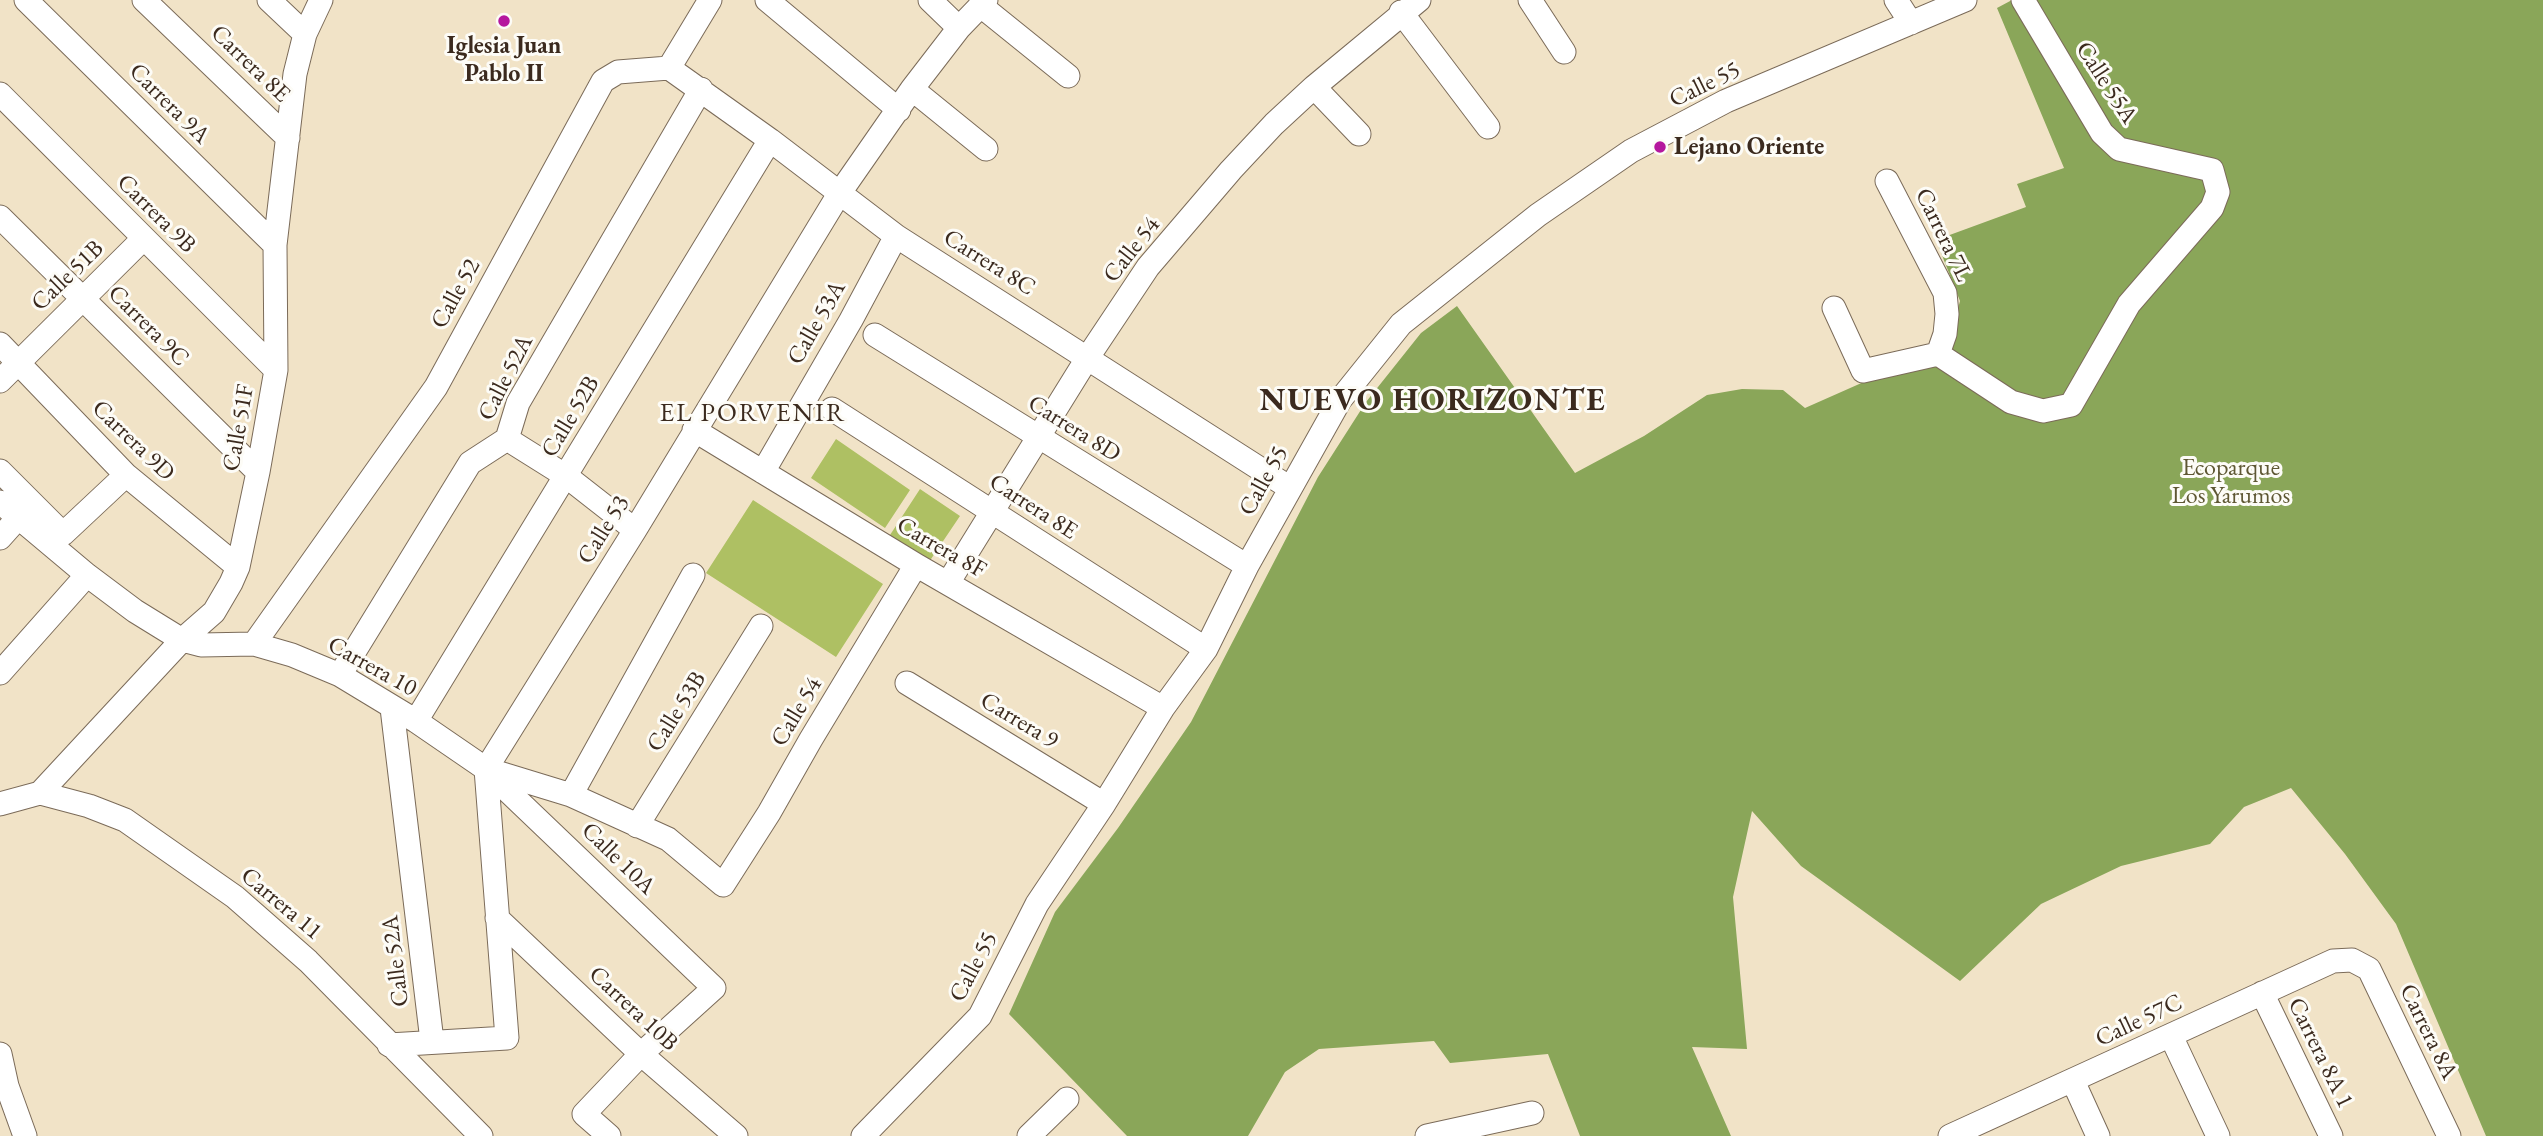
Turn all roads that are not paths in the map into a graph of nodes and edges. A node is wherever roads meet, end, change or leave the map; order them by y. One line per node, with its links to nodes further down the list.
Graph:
1 (26, 0): 35 (street, Carrera 9A)
2 (144, 0): 27 (street, Carrera 8E)
3 (269, 0): 16 (street)
4 (321, 0): 16 (street, Calle 51F)
5 (710, 0): 18 (street)
6 (767, 0): 24 (street)
7 (930, 0): 15 (street)
8 (1530, 0): 17 (street)
9 (1896, 0): 14 (street)
10 (1965, 0): 14 (street, Calle 55)
11 (2023, 0): 40 (street, Calle 55A)
12 (983, 3): 15 (street, Calle 53); 19 (street)
13 (1410, 6): 20 (street, Calle 54); 25 (street)
14 (1911, 23): 54 (street, Calle 55)
15 (960, 28): 22 (street, Calle 53)
16 (305, 34): 27 (street, Calle 51F)
17 (1564, 52)
18 (669, 68): 21 (street, Carrera 8C); 68 (street, Calle 52)
19 (1068, 76)
20 (1314, 87): 26 (street); 41 (street, Calle 54)
21 (701, 89): 28 (street, Carrera 8C); 48 (street, Calle 52A)
22 (912, 89): 24 (street, Calle 53); 29 (street)
23 (0, 94): 34 (street, Carrera 9B)
24 (900, 110): 31 (street, Calle 53)
25 (1488, 127)
26 (1359, 134)
27 (288, 138): 35 (street, Calle 51F)
28 (770, 140): 31 (street, Carrera 8C); 53 (street, Calle 52B)
29 (986, 149)
30 (1887, 181): 40 (street, Carrera 7L)
31 (839, 194): 33 (street, Carrera 8C); 46 (street, Calle 53)
32 (0, 217): 36 (street, Carrera 9C)
33 (896, 236): 41 (street, Carrera 8C); 51 (street, Calle 53A)
34 (143, 239): 36 (street, Calle 51B); 43 (street, Carrera 9B)
35 (275, 245): 43 (street, Calle 51F)
36 (82, 298): 42 (street, Calle 51B); 50 (street, Carrera 9C)
37 (1834, 308): 40 (street)
38 (875, 335): 47 (street, Carrera 8D)
39 (0, 344): 42 (street, Carrera 9D)
40 (1938, 354)
41 (1088, 357): 47 (street, Calle 54); 54 (street, Carrera 8C)
42 (18, 362): 44 (street, Calle 51B); 52 (street, Carrera 9D)
43 (276, 370): 50 (street, Calle 51F)
44 (0, 381)
45 (832, 409): 56 (street, Carrera 8E)
46 (694, 430): 51 (street, Carrera 8F); 58 (street, Calle 53)
47 (1038, 438): 56 (street, Calle 54); 61 (street, Carrera 8D)
48 (507, 439): 53 (street); 71 (street, Calle 52A)
49 (0, 471): 52 (street)
50 (258, 472): 62 (street, Calle 51F)
51 (763, 472): 60 (street, Carrera 8F)
52 (126, 475): 62 (street, Carrera 9D)
53 (566, 476): 58 (street); 75 (street, Calle 52B)
54 (1290, 488): 61 (street, Calle 55)
55 (0, 502): 57 (street, Carrera 10)
56 (992, 512): 65 (street, Calle 54); 69 (street, Carrera 8E)
57 (17, 519): 59 (street); 63 (street, Carrera 10)
58 (635, 530): 76 (street, Calle 53)
59 (0, 538)
60 (916, 565): 65 (street, Carrera 8F); 82 (street, Calle 54)
61 (1247, 566): 69 (street, Calle 55)
62 (238, 567): 67 (street, Calle 51F)
63 (87, 575): 67 (street, Carrera 10); 70 (street)
64 (693, 575): 78 (street)
65 (948, 583): 74 (street, Carrera 8F)
66 (761, 626): 81 (street, Calle 53B)
67 (181, 640): 68 (street, Carrera 10); 77 (street, Calle 51F)
68 (254, 644): 71 (street, Carrera 10)
69 (1206, 649): 74 (street, Calle 55)
70 (0, 673)
71 (340, 675): 73 (street, Carrera 10)
72 (906, 683): 80 (street, Carrera 9)
73 (392, 708): 75 (street, Carrera 10); 87 (street, Calle 52A)
74 (1163, 708): 80 (street, Calle 55)
75 (416, 721): 76 (street, Carrera 10)
76 (486, 769): 78 (street, Carrera 10); 83 (street); 90 (street, Calle 10A)
77 (40, 793): 79 (street); 88 (street, Carrera 11)
78 (571, 795): 81 (street, Carrera 10)
79 (0, 804)
80 (1104, 804): 101 (street, Calle 55)
81 (637, 826): 82 (street, Carrera 10)
82 (723, 885)
83 (497, 918): 87 (street); 90 (street, Carrera 10B)
84 (2352, 960): 85 (street, Calle 57C); 108 (street, Carrera 8A)
85 (2262, 993): 86 (street, Calle 57C); 107 (street, Carrera 8A 1)
86 (2171, 1035): 91 (street, Calle 57C); 106 (street)
87 (432, 1041): 88 (street)
88 (388, 1045): 98 (street, Carrera 11)
89 (0, 1054): 92 (street)
90 (641, 1054): 99 (street); 100 (street, Carrera 10B)
91 (2073, 1081): 96 (street, Calle 57C); 105 (street)
92 (4, 1087): 97 (street)
93 (1067, 1099): 102 (street)
94 (1532, 1114): 95 (street)
95 (1512, 1127): 103 (street)
96 (1974, 1131): 104 (street, Calle 57C)
97 (25, 1136)
98 (481, 1136)
99 (609, 1136)
100 (737, 1136)
101 (863, 1136)
102 (1029, 1136)
103 (1427, 1136)
104 (1950, 1136)
105 (2098, 1136)
106 (2218, 1136)
107 (2331, 1136)
108 (2449, 1136)

